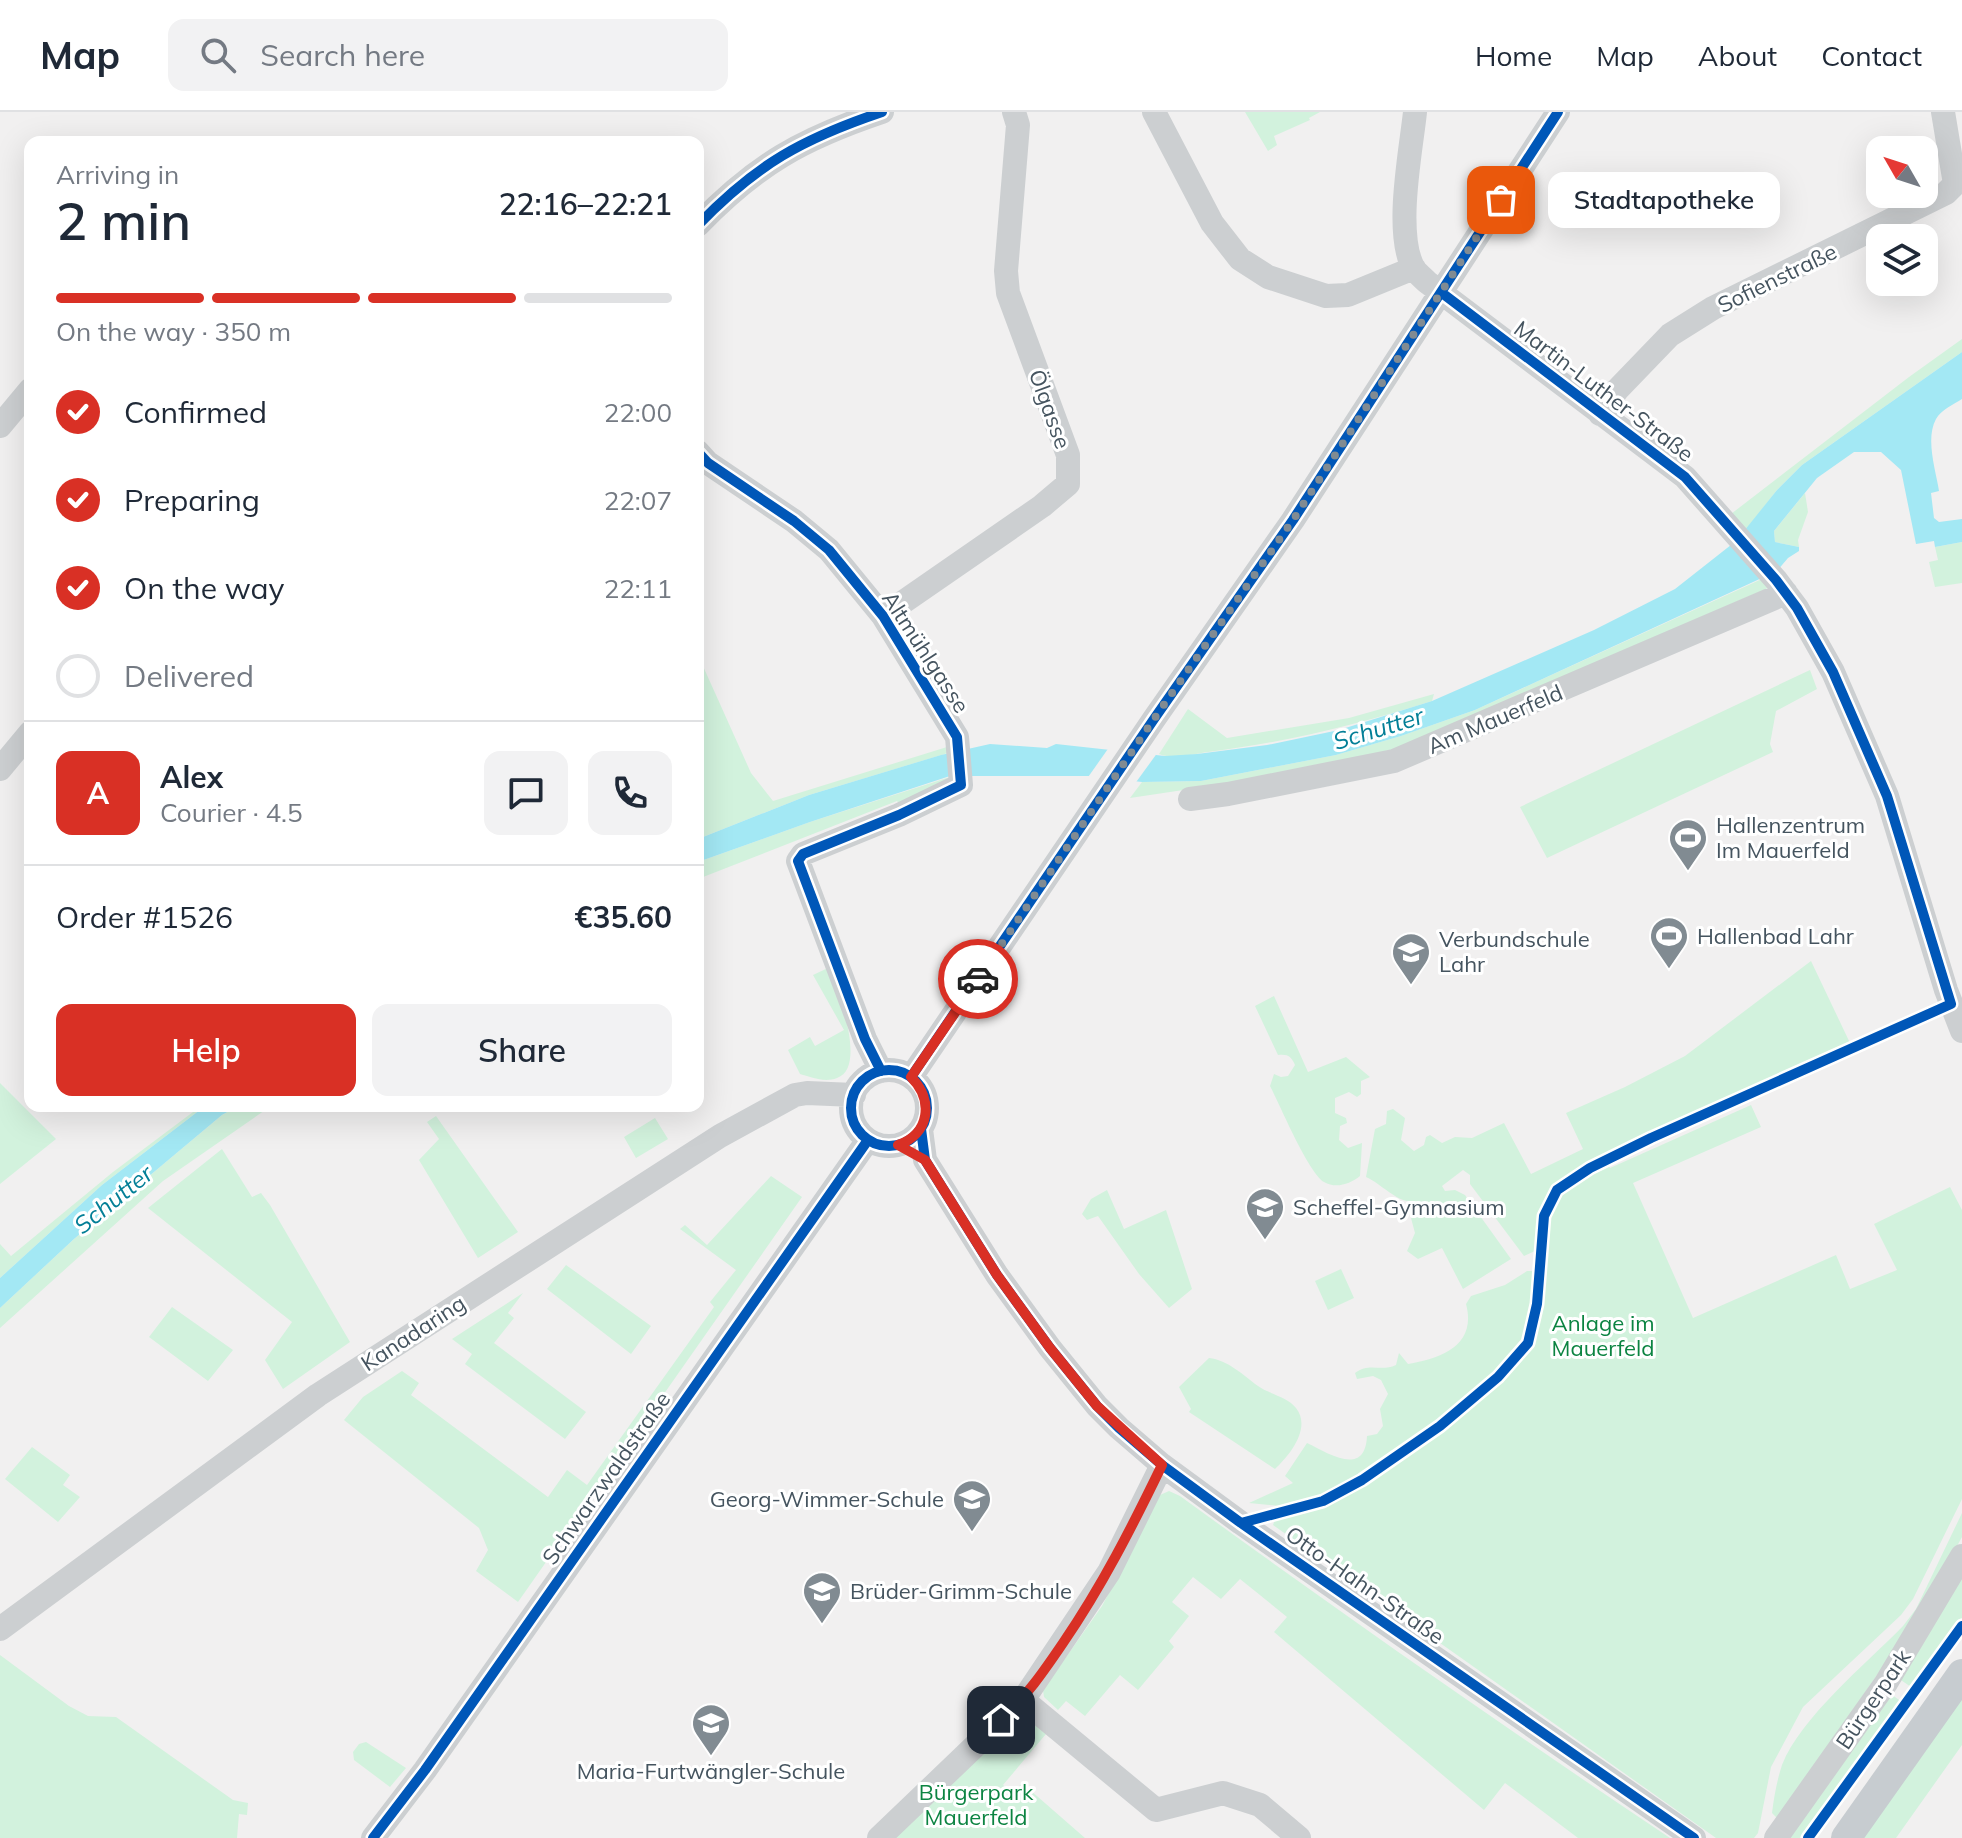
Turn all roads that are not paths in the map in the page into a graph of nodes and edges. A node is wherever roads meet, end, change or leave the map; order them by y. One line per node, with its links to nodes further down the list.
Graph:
1 (882, 112): 7 (street)
2 (1014, 112): 15 (street, Ölgasse)
3 (1154, 112): 8 (street)
4 (1415, 112): 8 (street)
5 (1558, 112): 9 (street)
6 (1943, 112): 11 (street, Sofienstraße)
7 (704, 219)
8 (1414, 268): 9 (street, Martin-Luther-Straße)
9 (1442, 293): 11 (street, Martin-Luther-Straße); 21 (street)
10 (24, 397): 12 (street)
11 (1600, 414): 14 (street, Martin-Luther-Straße)
12 (0, 426)
13 (704, 459): 15 (street, Altmühlgasse)
14 (1781, 586): 18 (street, Am Mauerfeld); 19 (street, Martin-Luther-Straße)
15 (883, 616): 20 (street, Altmühlgasse)
16 (24, 740): 17 (street)
17 (0, 769)
18 (1190, 799)
19 (1962, 1031)
20 (881, 1071): 21 (street); 22 (street)
21 (911, 1077): 23 (street)
22 (854, 1095): 24 (street); 29 (street, Kanadaring)
23 (921, 1129): 25 (street); 26 (street, Otto-Hahn-Straße)
24 (868, 1140): 25 (street); 32 (street, Schwarzwaldstraße)
25 (898, 1145): 26 (street, Otto-Hahn-Straße)
26 (925, 1160): 27 (street, Otto-Hahn-Straße)
27 (1162, 1465): 31 (street); 35 (street, Otto-Hahn-Straße)
28 (1962, 1556): 36 (street, Bürgerpark)
29 (0, 1629)
30 (1962, 1674): 37 (main road)
31 (1023, 1700): 33 (street); 34 (street)
32 (373, 1838)
33 (879, 1838)
34 (1299, 1838)
35 (1694, 1838)
36 (1776, 1838)
37 (1846, 1838)

